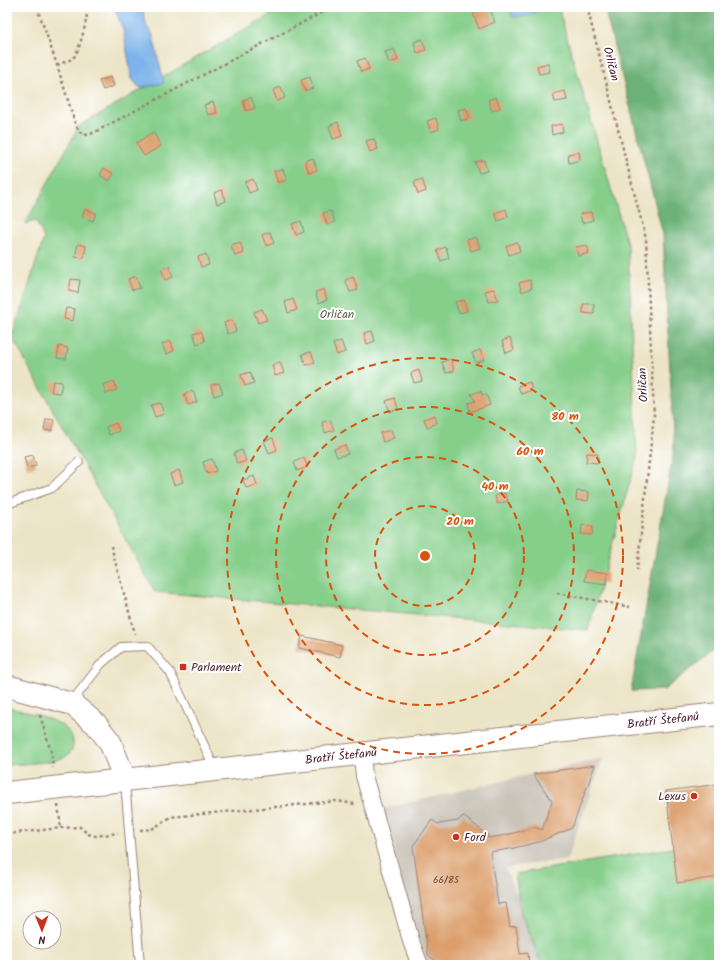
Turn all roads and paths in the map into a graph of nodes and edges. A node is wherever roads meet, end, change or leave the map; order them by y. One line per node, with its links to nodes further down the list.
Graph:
1 (37, 7): 5 (path)
2 (88, 7): 5 (path)
3 (332, 7): 5 (path)
4 (587, 7): 9 (path, Orličan)
5 (57, 65)
6 (79, 462): 7 (lane)
7 (7, 504)
8 (111, 546): 12 (path)
9 (637, 570)
10 (557, 593): 11 (path)
11 (630, 607)
12 (138, 646): 15 (lane); 18 (lane)
13 (7, 686): 14 (main road)
14 (41, 695): 15 (main road); 20 (path)
15 (72, 704): 19 (main road)
16 (719, 714): 17 (main road, Bratří Štefanů)
17 (362, 754): 18 (main road, Bratří Štefanů); 22 (street)
18 (215, 770): 19 (main road, Bratří Štefanů)
19 (125, 780): 20 (main road, Bratří Štefanů); 24 (lane)
20 (56, 788): 21 (main road, Bratří Štefanů); 23 (path)
21 (7, 793)
22 (373, 807): 24 (path); 27 (street)
23 (61, 828): 24 (path); 25 (path)
24 (129, 832): 26 (lane)
25 (7, 834)
26 (140, 965)
27 (420, 965)

